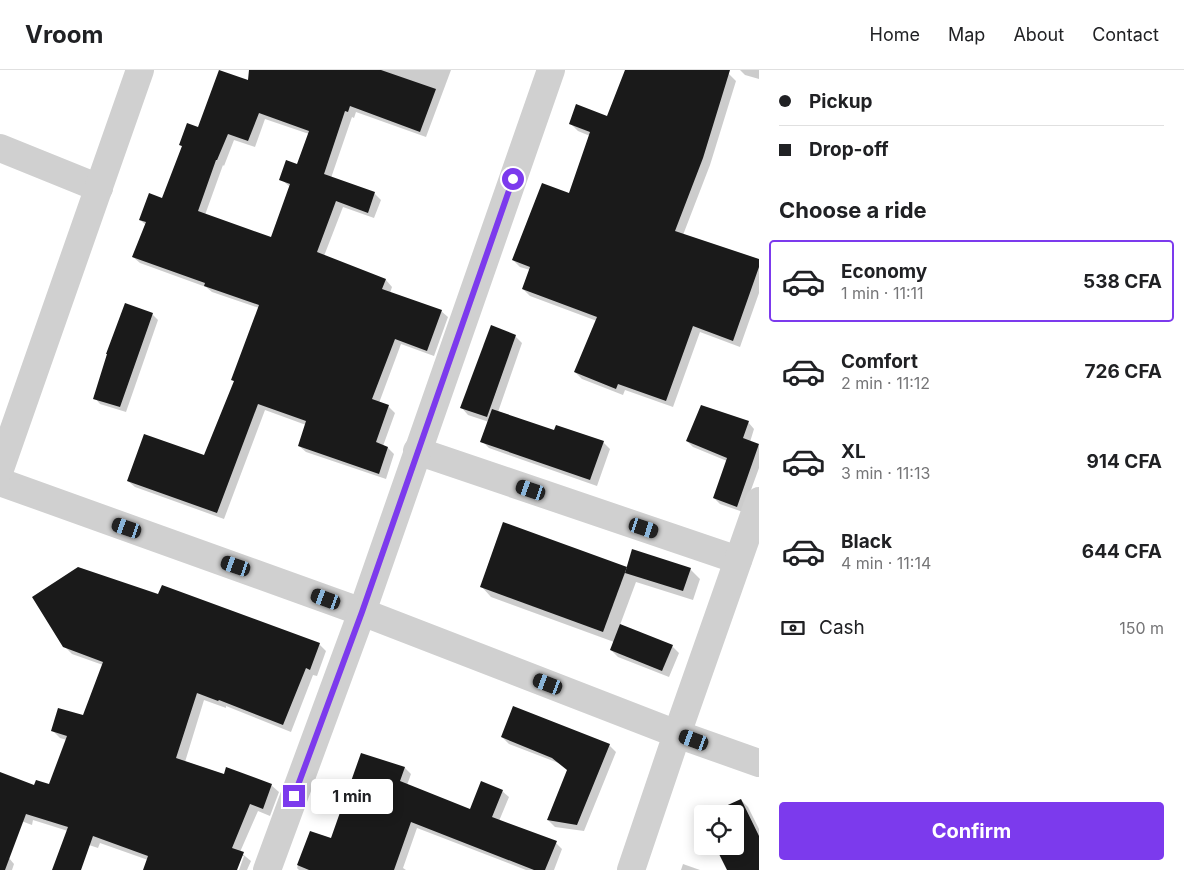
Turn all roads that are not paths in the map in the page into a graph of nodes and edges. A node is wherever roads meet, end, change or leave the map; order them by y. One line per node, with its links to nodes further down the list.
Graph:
1 (140, 70): 4 (street)
2 (552, 70): 5 (street)
3 (0, 148): 4 (street)
4 (99, 188): 6 (street)
5 (417, 451): 9 (street); 10 (street)
6 (0, 468)
7 (0, 482): 10 (street)
8 (759, 501): 9 (street)
9 (738, 560): 11 (street)
10 (362, 612): 11 (street); 13 (street)
11 (677, 734): 12 (street); 14 (street)
12 (759, 763)
13 (267, 870)
14 (631, 870)

